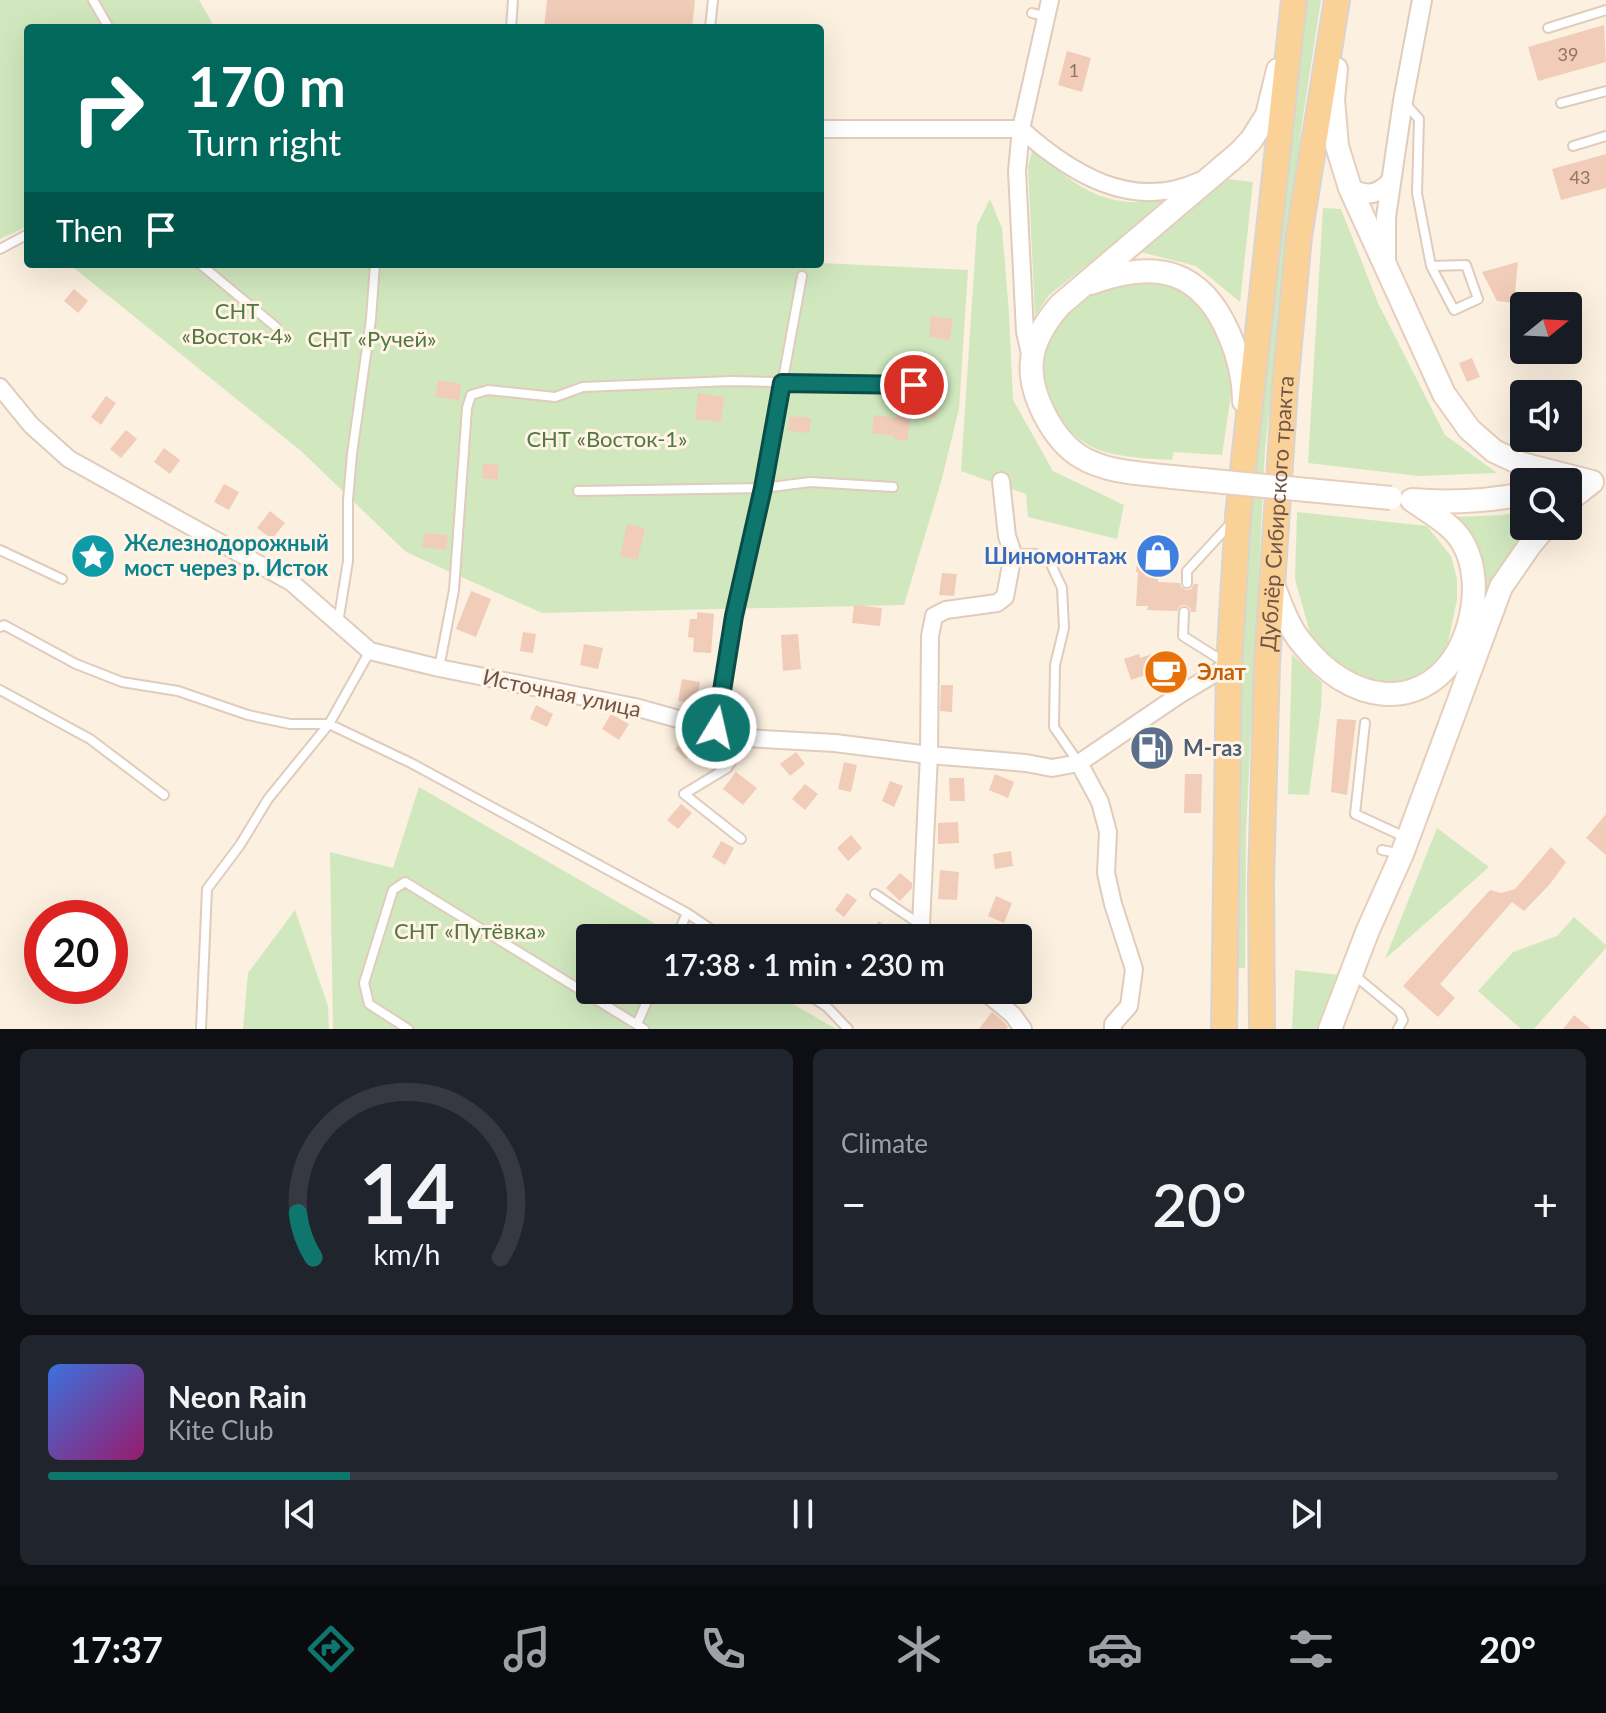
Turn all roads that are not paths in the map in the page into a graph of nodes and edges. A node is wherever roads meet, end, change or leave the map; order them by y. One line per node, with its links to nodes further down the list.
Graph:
1 (93, 0): 9 (lane)
2 (513, 0): 10 (lane)
3 (713, 0): 11 (lane)
4 (1340, 0): 22 (main road); 50 (main road, Дублёр Сибирского тракта)
5 (1422, 0): 14 (street)
6 (1294, 3): 20 (main road); 36 (main road, Дублёр Сибирского тракта)
7 (1043, 10): 17 (street)
8 (1606, 10): 12 (lane)
9 (107, 24)
10 (511, 24)
11 (710, 24)
12 (1548, 28)
13 (1606, 91): 15 (lane)
14 (1403, 101): 21 (street); 26 (lane)
15 (1561, 103)
16 (824, 129): 17 (street)
17 (1021, 129): 20 (street); 32 (street)
18 (1606, 136): 19 (lane)
19 (1573, 146)
20 (1216, 173): 30 (main road)
21 (1391, 181): 22 (street); 25 (street)
22 (1350, 188): 25 (main road)
23 (24, 236): 24 (lane)
24 (0, 249)
25 (1386, 265): 37 (main road)
26 (1431, 266): 26 (lane)
27 (205, 268): 31 (lane)
28 (375, 268): 53 (lane)
29 (802, 276): 33 (lane)
30 (1079, 288): 32 (main road); 36 (main road)
31 (276, 327)
32 (1032, 359): 44 (main road, bridge)
33 (782, 383): 34 (lane); 40 (lane); 57 (lane)
34 (914, 385)
35 (0, 387): 53 (street, Источная улица)
36 (1244, 454): 45 (main road, Дублёр Сибирского тракта)
37 (1599, 480): 42 (main road)
38 (1001, 481): 48 (street)
39 (893, 487): 40 (lane)
40 (763, 488): 41 (lane); 61 (lane)
41 (578, 491)
42 (1582, 492)
43 (1510, 496): 44 (main road)
44 (1402, 499): 50 (main road)
45 (1238, 516): 51 (lane); 56 (main road, Дублёр Сибирского тракта)
46 (1534, 540): 67 (main road)
47 (0, 550): 49 (lane)
48 (1013, 554): 63 (street); 64 (lane)
49 (62, 579)
50 (1272, 580): 85 (main road, Дублёр Сибирского тракта)
51 (1187, 583)
52 (1184, 612): 56 (lane)
53 (338, 624): 55 (street, Источная улица)
54 (0, 627): 60 (lane)
55 (370, 651): 57 (street, Источная улица); 60 (lane)
56 (1229, 665): 64 (street); 84 (main road, Дублёр Сибирского тракта)
57 (439, 668): 61 (street, Источная улица)
58 (0, 690): 65 (lane)
59 (1365, 723): 67 (lane)
60 (329, 724): 69 (lane); 79 (lane)
61 (716, 728): 62 (street, Источная улица)
62 (746, 738): 63 (street, Источная улица); 66 (lane)
63 (929, 755): 64 (street, Источная улица); 73 (street)
64 (1084, 759): 83 (street)
65 (164, 795)
66 (741, 839)
67 (1397, 848): 74 (main road)
68 (875, 894): 72 (lane)
69 (687, 913): 70 (lane); 71 (lane)
70 (682, 924)
71 (703, 924)
72 (914, 924)
73 (924, 924)
74 (1351, 973): 86 (main road); 87 (lane)
75 (648, 1004): 78 (lane)
76 (822, 1004): 81 (lane)
77 (1000, 1004): 82 (street)
78 (641, 1026): 80 (lane)
79 (201, 1029)
80 (408, 1029)
81 (848, 1029)
82 (1023, 1029)
83 (1113, 1029)
84 (1224, 1029)
85 (1262, 1029)
86 (1330, 1029)
87 (1398, 1029)

